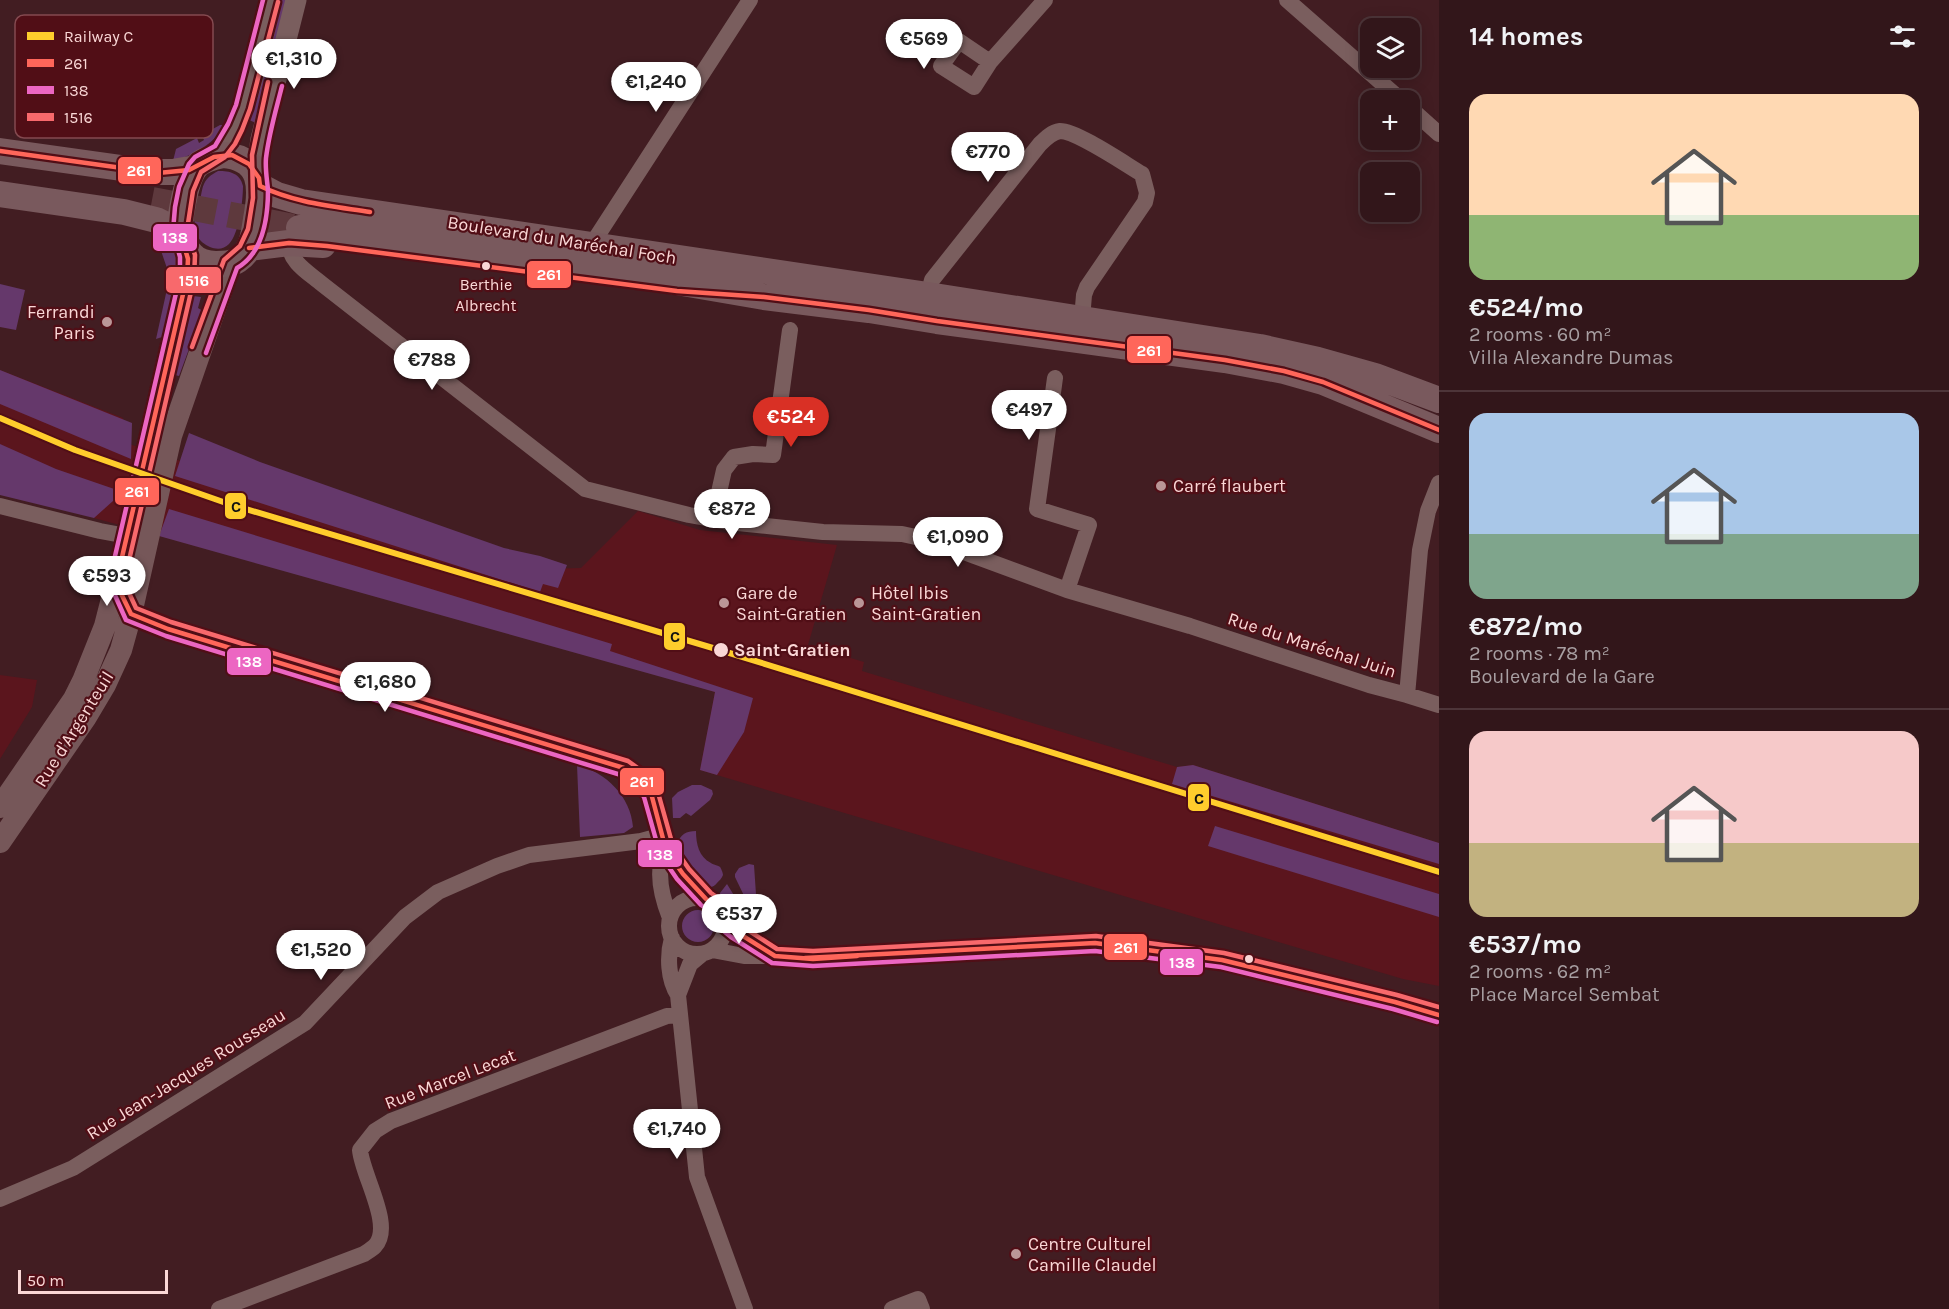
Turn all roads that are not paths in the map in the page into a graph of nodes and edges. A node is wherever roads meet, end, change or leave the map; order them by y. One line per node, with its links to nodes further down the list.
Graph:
1 (271, 0): 11 (street)
2 (296, 0): 14 (street)
3 (750, 0): 18 (street)
4 (1045, 0): 6 (street)
5 (1287, 0): 7 (street)
6 (990, 62)
7 (1390, 90)
8 (1420, 117): 9 (street)
9 (1439, 134)
10 (0, 151): 11 (main road)
11 (204, 162): 14 (main road); 17 (main road)
12 (0, 168): 13 (main road)
13 (0, 177)
14 (260, 182): 18 (main road, Boulevard du Maréchal Foch); 19 (main road)
15 (0, 194): 17 (main road)
16 (296, 230): 19 (main road, Boulevard du Maréchal Foch); 20 (main road, Boulevard du Maréchal Foch); 26 (main road, Boulevard du Maréchal Foch); 29 (street, Rue du Maréchal Juin)
17 (183, 240): 19 (main road); 31 (main road, Rue d'Argenteuil)
18 (592, 244): 20 (main road, Boulevard du Maréchal Foch)
19 (240, 255): 30 (main road, Rue d'Argenteuil)
20 (866, 286): 21 (main road, Boulevard du Maréchal Foch)
21 (928, 295): 22 (main road, Boulevard du Maréchal Foch); 22 (street)
22 (1082, 319): 25 (main road, Boulevard du Maréchal Foch)
23 (790, 330): 29 (street)
24 (1055, 378): 33 (street)
25 (1439, 400)
26 (1439, 429)
27 (1439, 483): 35 (street, Rue du Maréchal Juin)
28 (0, 506): 31 (street)
29 (713, 519): 33 (street, Rue du Maréchal Juin)
30 (150, 532): 31 (street); 34 (main road, Rue d'Argenteuil)
31 (127, 536): 32 (main road, Rue d'Argenteuil)
32 (116, 583): 34 (street); 37 (main road, Rue d'Argenteuil)
33 (1067, 590): 35 (street, Rue du Maréchal Juin)
34 (131, 614): 38 (main road, Rue d'Argenteuil); 39 (street)
35 (1407, 695): 36 (street)
36 (1439, 705)
37 (0, 807)
38 (0, 842)
39 (664, 843): 40 (street); 41 (street); 49 (street, Rue Jean-Jacques Rousseau)
40 (706, 899): 41 (street); 42 (street)
41 (670, 918): 43 (street)
42 (725, 922): 44 (street); 45 (street)
43 (672, 938): 44 (street); 46 (street)
44 (707, 952): 45 (street); 46 (street)
45 (775, 956): 48 (street)
46 (678, 995): 47 (street)
47 (680, 1015): 50 (street, Rue Marcel Lecat); 51 (street)
48 (1439, 1015)
49 (0, 1199)
50 (219, 1309)
51 (745, 1309)
52 (892, 1309): 53 (street)
53 (922, 1309)

